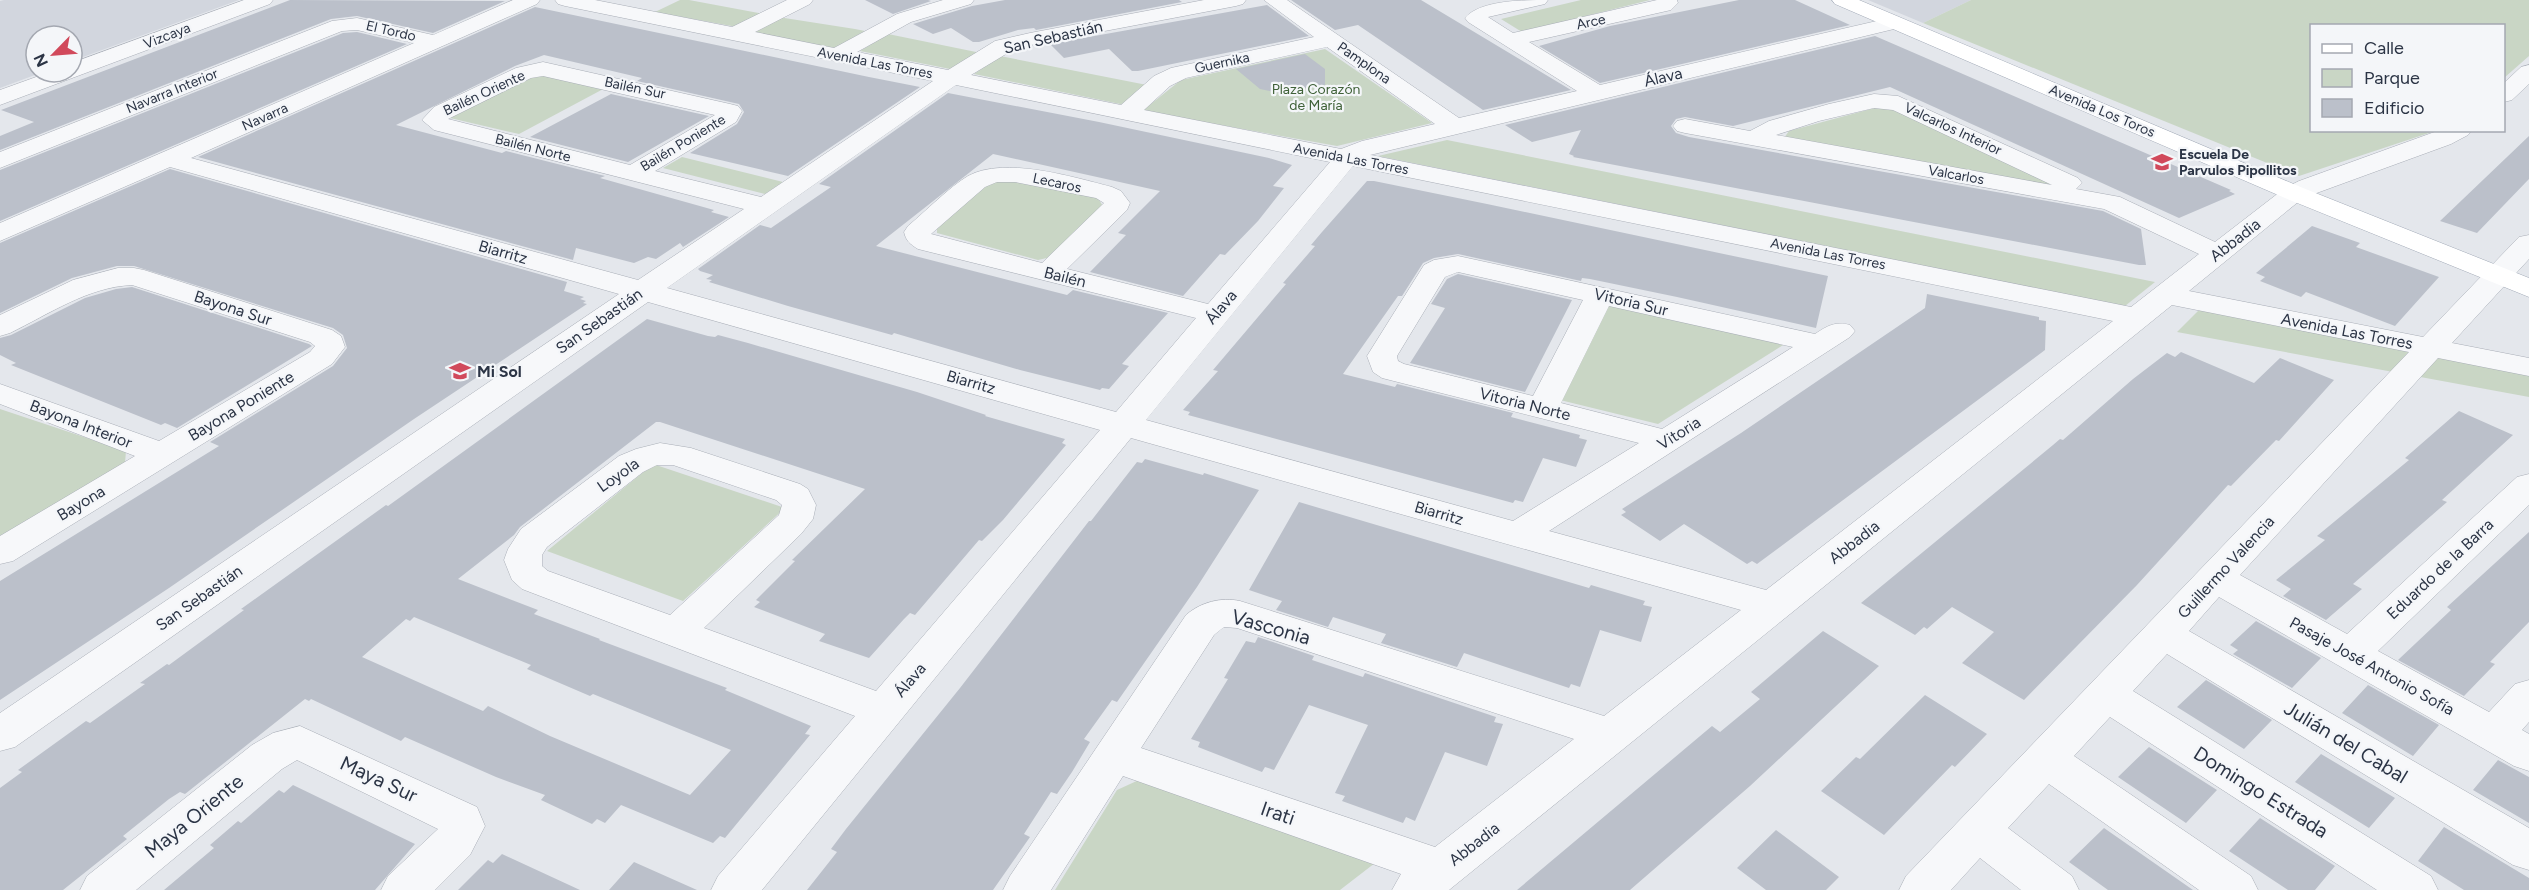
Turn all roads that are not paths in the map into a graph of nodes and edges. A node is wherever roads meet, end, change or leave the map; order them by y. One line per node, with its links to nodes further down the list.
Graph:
1 (263, 0): 20 (street, Vizcaya)
2 (530, 0): 18 (street, Navarra)
3 (565, 0): 12 (street, Avenida Las Torres)
4 (670, 0): 12 (street)
5 (803, 0): 15 (street)
6 (964, 0): 19 (street)
7 (1236, 0): 23 (street, San Sebastián)
8 (1274, 0): 16 (street, Pamplona)
9 (1538, 0): 17 (street)
10 (1667, 0): 17 (street, Arce)
11 (1842, 0): 14 (main road, Avenida Los Toros)
12 (638, 15): 15 (street, Avenida Las Torres)
13 (345, 23): 18 (street, El Tordo); 37 (street, Navarra Interior)
14 (1894, 23): 25 (street, Álava); 39 (main road, Avenida Los Toros)
15 (735, 34): 19 (street, Avenida Las Torres)
16 (1331, 40): 29 (street, Guernika); 31 (street, Pamplona)
17 (1509, 40): 25 (street)
18 (436, 42): 36 (street, Navarra)
19 (836, 55): 23 (street, Avenida Las Torres)
20 (84, 67)
21 (536, 70): 28 (street, Bailén Sur); 30 (street, Bailén Oriente)
22 (2529, 72): 26 (street)
23 (951, 78): 29 (street, Avenida Las Torres); 41 (street, San Sebastián)
24 (38, 84): 27 (street, Vizcaya)
25 (1596, 93): 31 (street, Álava)
26 (2505, 94)
27 (0, 98)
28 (731, 113): 38 (street, Bailén Poniente)
29 (1126, 113): 35 (street, Avenida Las Torres)
30 (434, 120): 38 (street, Bailén Norte)
31 (1454, 126): 35 (street, Álava)
32 (1685, 126): 34 (street, Valcarlos)
33 (2456, 132): 39 (street, Abbadia)
34 (1755, 138): 40 (street, Valcarlos); 40 (street, Valcarlos Interior)
35 (1346, 158): 52 (street, Álava); 53 (street, Avenida Las Torres)
36 (168, 159): 42 (street, Navarra); 49 (street, Biarritz)
37 (0, 161)
38 (633, 173): 41 (street)
39 (2294, 193): 45 (street, Abbadia); 47 (main road, Avenida Los Toros)
40 (2111, 203): 45 (street, Valcarlos)
41 (765, 206): 49 (street, San Sebastián)
42 (0, 233)
43 (917, 235): 46 (street, Bailén); 46 (street, Lecaros)
44 (2529, 243): 47 (street, Guillermo Valencia)
45 (2218, 253): 51 (street, Abbadia)
46 (1048, 272): 52 (street, Bailén)
47 (2498, 275): 48 (main road, Avenida Los Toros); 56 (street, Guillermo Valencia)
48 (2529, 288)
49 (643, 291): 62 (street, Biarritz); 77 (street, San Sebastián)
50 (1600, 295): 55 (street, Vitoria Sur); 58 (street, Vitoria Sur); 61 (street)
51 (2165, 295): 53 (street, Abbadia); 56 (street, Avenida Las Torres)
52 (1215, 314): 62 (street, Álava)
53 (2138, 317): 69 (street, Abbadia)
54 (0, 327): 57 (street, Bayona Sur)
55 (1829, 337): 63 (street, Vitoria)
56 (2431, 348): 59 (street, Avenida Las Torres); 68 (street, Guillermo Valencia)
57 (321, 358): 64 (street, Bayona Poniente)
58 (1384, 365): 61 (street, Vitoria Norte)
59 (2529, 368)
60 (0, 393): 64 (street, Bayona Interior)
61 (1542, 409): 63 (street, Vitoria Norte)
62 (1123, 424): 66 (street, Biarritz); 75 (street, Álava)
63 (1667, 440): 66 (street, Vitoria)
64 (161, 454): 67 (street, Bayona)
65 (2529, 484): 72 (street, Eduardo de la Barra)
66 (1518, 535): 69 (street, Biarritz)
67 (0, 552)
68 (2215, 578): 71 (street, Guillermo Valencia); 72 (street, Pasaje José Antonio Sofía)
69 (1774, 606): 78 (street, Abbadia)
70 (676, 632): 70 (street, Loyola); 75 (street, Loyola)
71 (2164, 634): 73 (street, Guillermo Valencia); 84 (street, Julián del Cabal)
72 (2350, 654): 76 (street, Pasaje José Antonio Sofía)
73 (2106, 694): 82 (street, Guillermo Valencia); 93 (street, Domingo Estrada)
74 (2529, 694): 76 (street)
75 (884, 710): 88 (street, Álava)
76 (2494, 734): 80 (street, Pasaje José Antonio Sofía)
77 (0, 735)
78 (1611, 735): 81 (street, Vasconia); 85 (street, Abbadia)
79 (288, 746): 86 (street, Maya Oriente); 87 (street, Maya Sur)
80 (2529, 754)
81 (1114, 756): 85 (street, Irati); 89 (street, Vasconia)
82 (2046, 759): 83 (street, Guillermo Valencia); 92 (street)
83 (1978, 831): 90 (street, Guillermo Valencia); 91 (street)
84 (2529, 851)
85 (1428, 880)
86 (103, 890)
87 (404, 890)
88 (734, 890)
89 (1026, 890)
90 (1922, 890)
91 (2056, 890)
92 (2235, 890)
93 (2415, 890)

